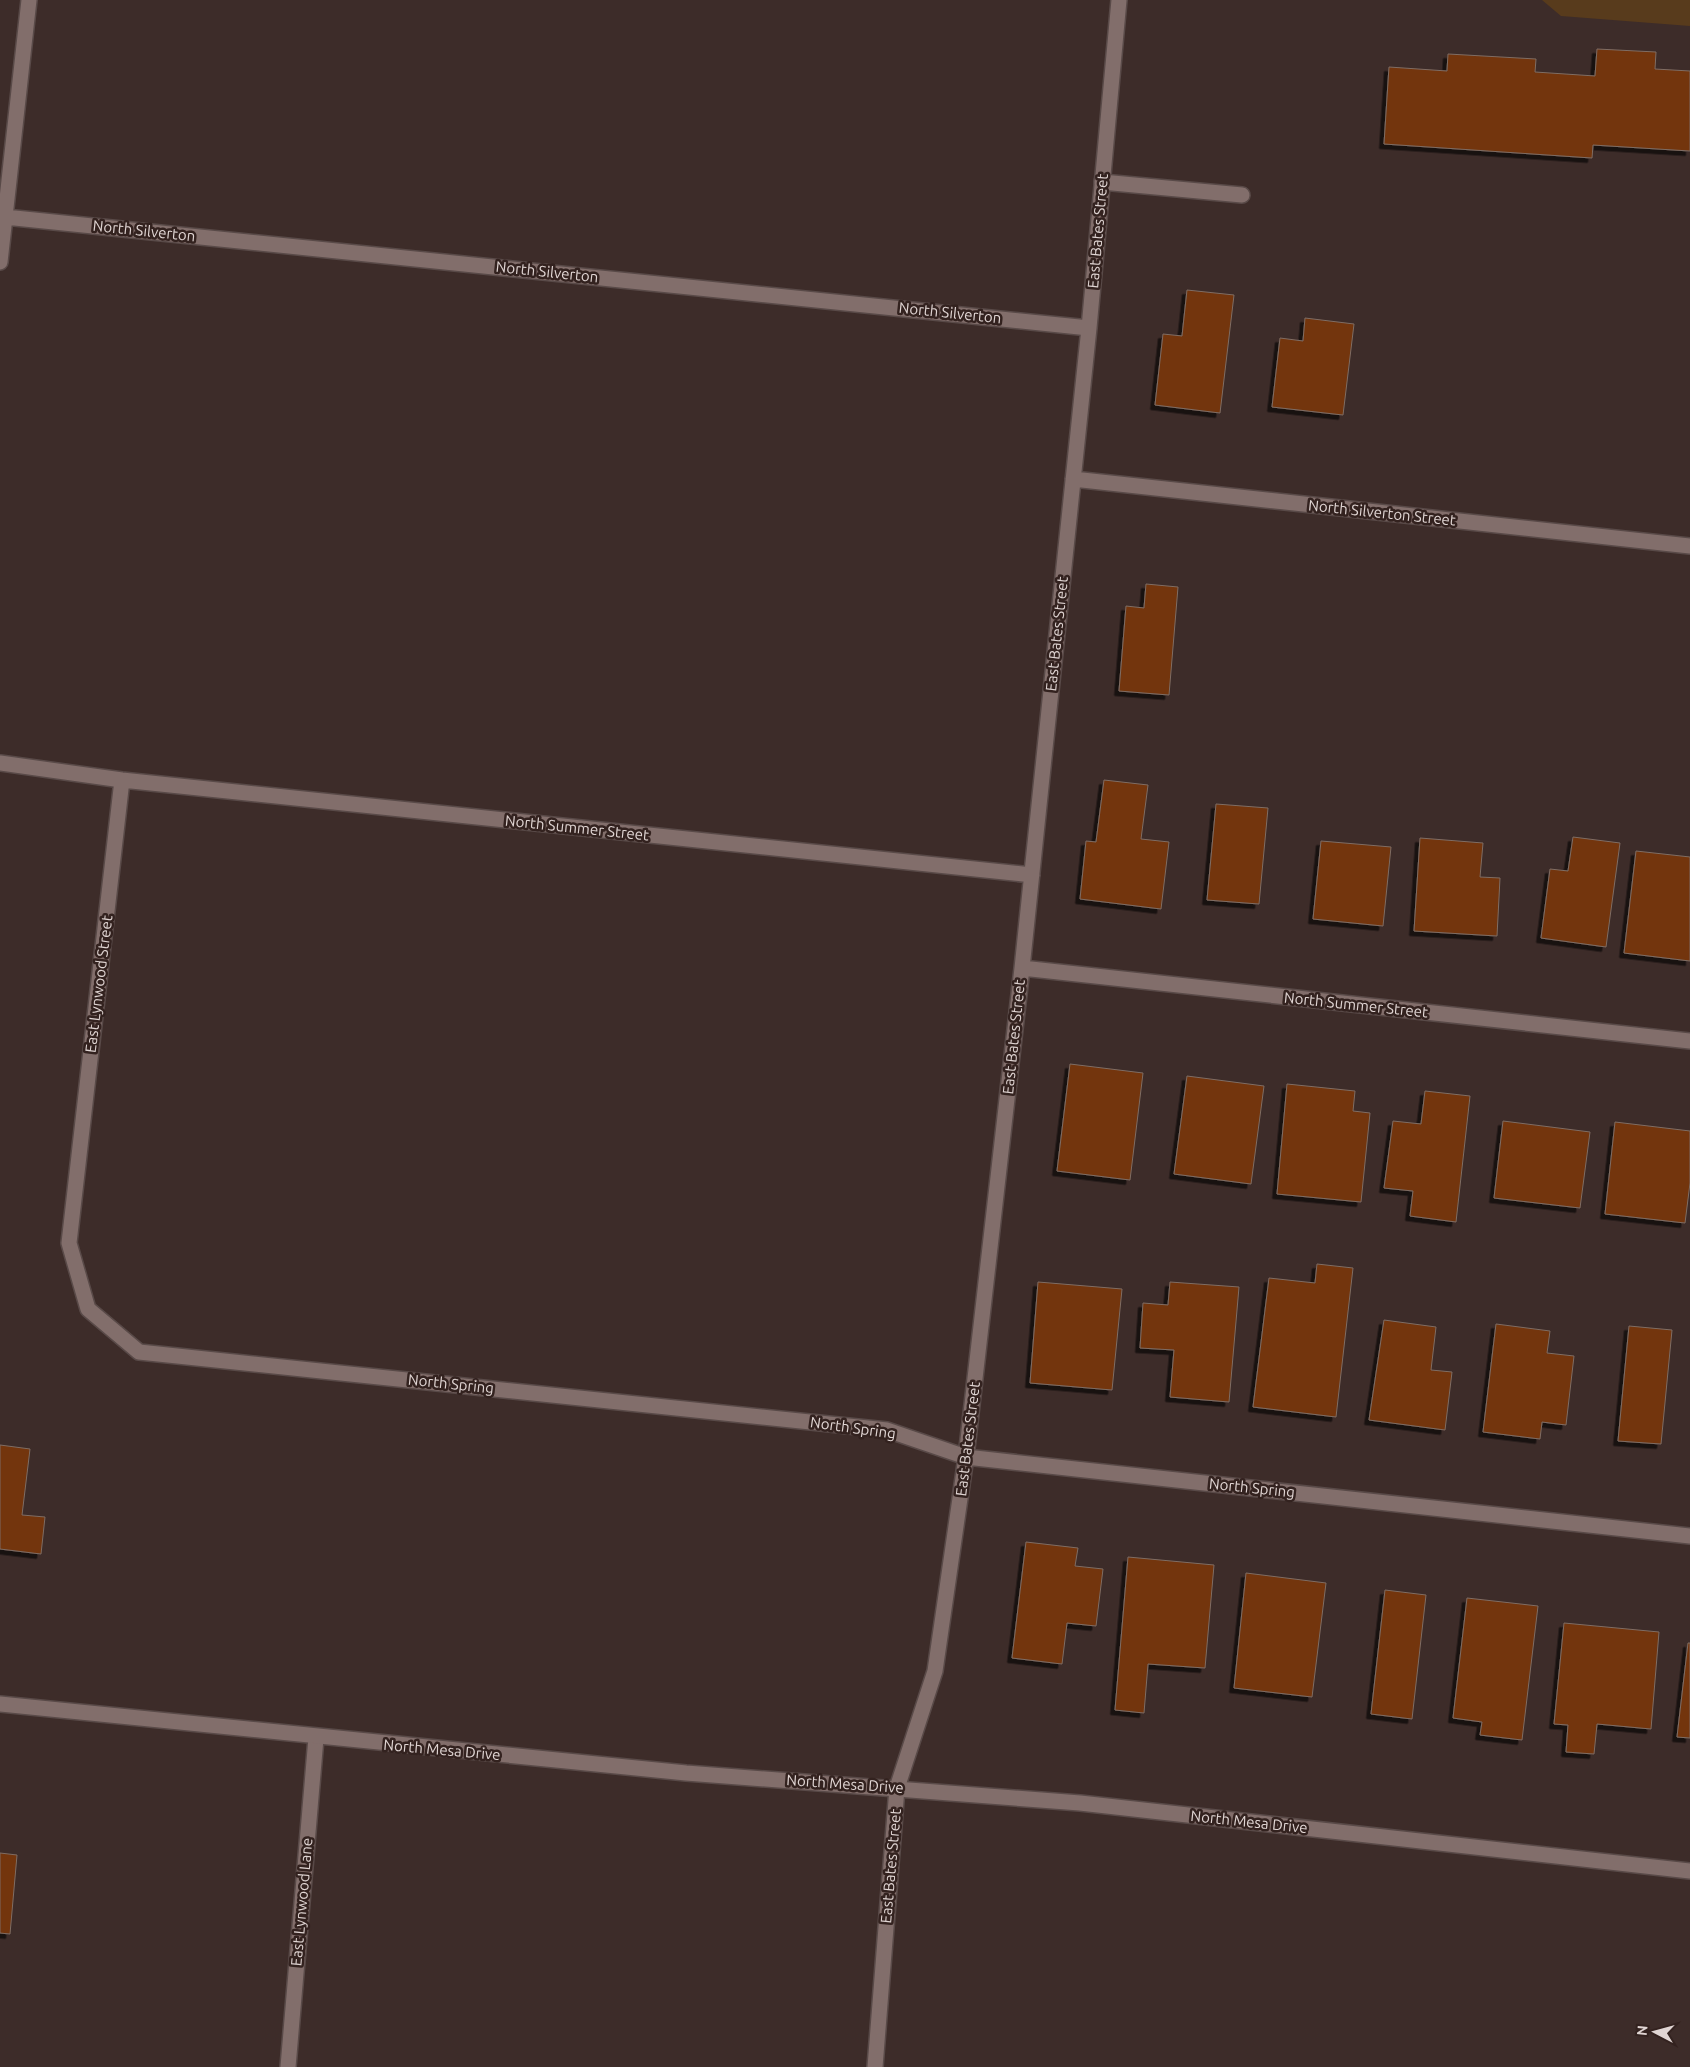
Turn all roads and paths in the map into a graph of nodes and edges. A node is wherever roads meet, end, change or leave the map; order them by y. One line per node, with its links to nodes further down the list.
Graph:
1 (29, 0): 5 (street)
2 (1119, 0): 3 (street, East Bates Street)
3 (1102, 182): 4 (street); 7 (street, East Bates Street)
4 (1242, 195)
5 (5, 217): 6 (street); 7 (street, North Silverton)
6 (0, 262)
7 (1089, 328): 8 (street, East Bates Street)
8 (1073, 479): 9 (street, North Silverton Street); 12 (street, East Bates Street)
9 (1690, 546)
10 (0, 763): 11 (street)
11 (122, 780): 12 (street, North Summer Street); 15 (street, East Lynwood Street)
12 (1032, 875): 13 (street, East Bates Street)
13 (1022, 968): 14 (street, North Summer Street); 16 (street, East Bates Street)
14 (1690, 1041)
15 (88, 1308): 16 (street, North Spring)
16 (966, 1457): 17 (street, North Spring); 20 (street, East Bates Street)
17 (1690, 1536)
18 (0, 1704): 19 (street, North Mesa Drive)
19 (316, 1738): 20 (street, North Mesa Drive); 22 (street, East Lynwood Lane)
20 (897, 1788): 21 (street, North Mesa Drive); 23 (street, East Bates Street)
21 (1690, 1871)
22 (288, 2067)
23 (875, 2067)

